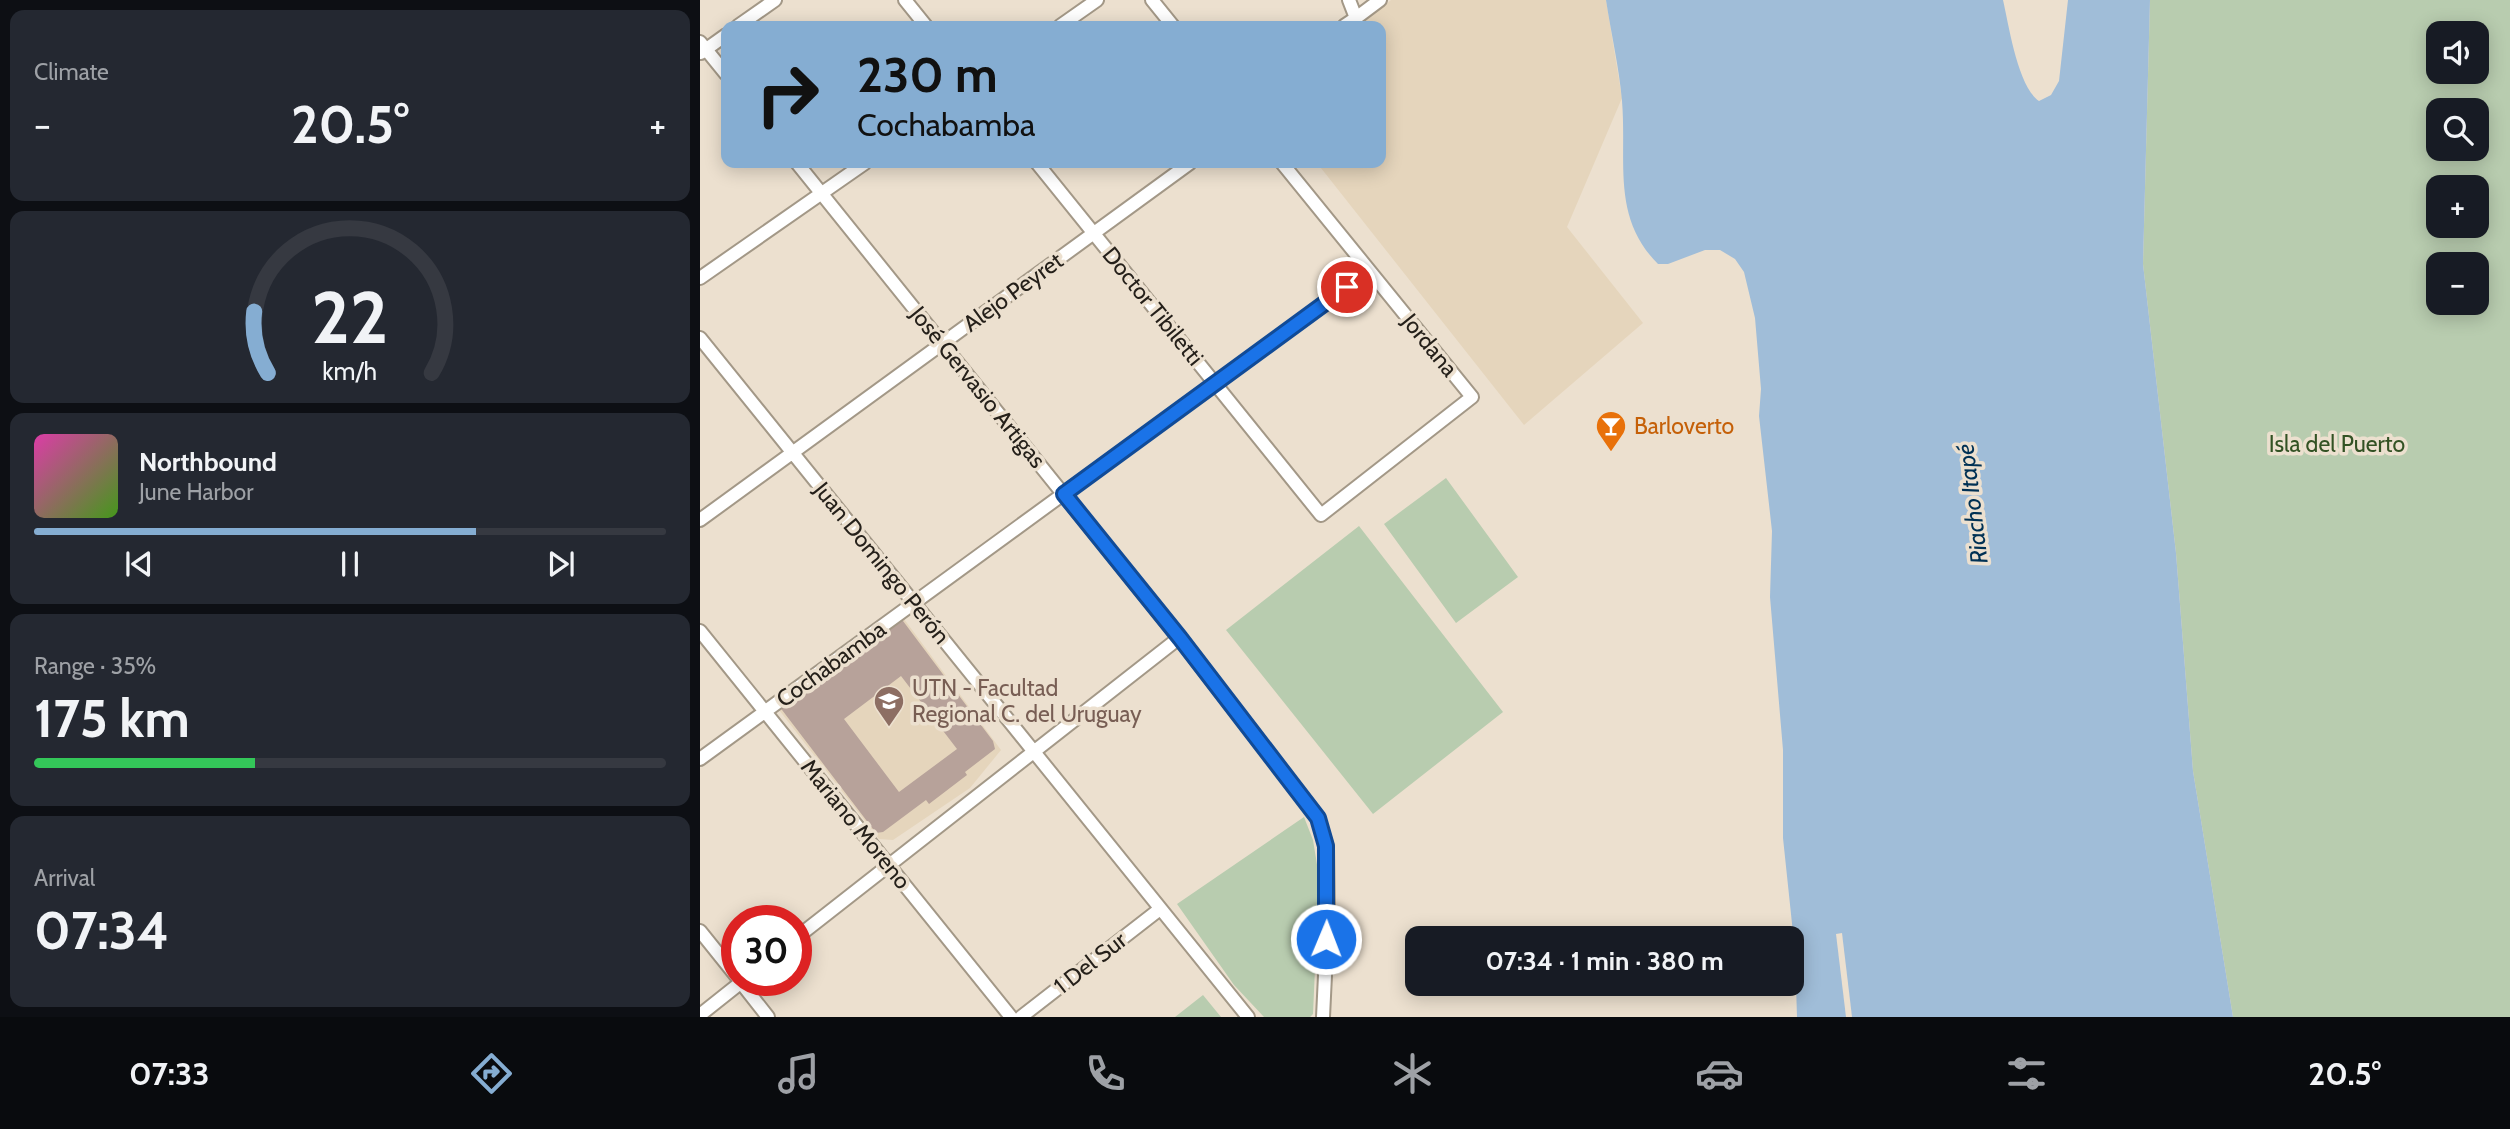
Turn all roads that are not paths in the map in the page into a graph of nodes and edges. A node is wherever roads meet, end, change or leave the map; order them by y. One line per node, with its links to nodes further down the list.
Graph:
1 (775, 0): 8 (street)
2 (905, 0): 9 (street)
3 (1097, 0): 10 (street)
4 (1152, 0): 11 (street)
5 (1349, 0): 7 (street)
6 (1380, 0): 7 (street)
7 (1356, 18): 12 (street)
8 (745, 21)
9 (922, 21)
10 (1067, 21)
11 (1169, 21)
12 (1352, 21)
13 (721, 38): 14 (street)
14 (702, 48): 15 (street)
15 (721, 69)
16 (801, 168): 21 (street, José Gervasio Artigas)
17 (858, 168): 21 (street)
18 (1041, 168): 22 (street, Doctor Tibiletti)
19 (1183, 168): 22 (street, Alejo Peyret)
20 (1286, 168): 23 (street, Jordana)
21 (822, 193): 24 (street); 26 (street, José Gervasio Artigas)
22 (1093, 233): 26 (street, Alejo Peyret); 27 (street, Doctor Tibiletti)
23 (1369, 271): 27 (street, Cochabamba); 30 (street, Jordana)
24 (700, 278)
25 (700, 338): 28 (street, Juan Domingo Perón)
26 (942, 343): 28 (street, Alejo Peyret); 29 (street, José Gervasio Artigas)
27 (1215, 384): 29 (street, Cochabamba); 30 (street, Doctor Tibiletti)
28 (792, 452): 31 (street, Alejo Peyret); 32 (street, Juan Domingo Perón)
29 (1064, 494): 32 (street, Cochabamba); 34 (street, José Gervasio Artigas)
30 (1321, 515)
31 (700, 520)
32 (914, 603): 35 (street, Cochabamba); 36 (street, Juan Domingo Perón)
33 (700, 631): 35 (street, Mariano Moreno)
34 (1180, 638): 36 (street); 50 (street, José Gervasio Artigas)
35 (765, 712): 37 (street, Cochabamba); 38 (street, Mariano Moreno)
36 (1034, 752): 38 (street); 39 (street, Juan Domingo Perón)
37 (700, 760)
38 (889, 864): 40 (street); 47 (street, Mariano Moreno)
39 (1160, 909): 48 (street, 1 Del Sur); 49 (street, Juan Domingo Perón)
40 (812, 925)
41 (700, 931): 42 (street)
42 (721, 957)
43 (722, 996): 45 (street)
44 (752, 996): 46 (street)
45 (700, 1015)
46 (768, 1017)
47 (1011, 1017)
48 (1021, 1017)
49 (1248, 1017)
50 (1323, 1017)

